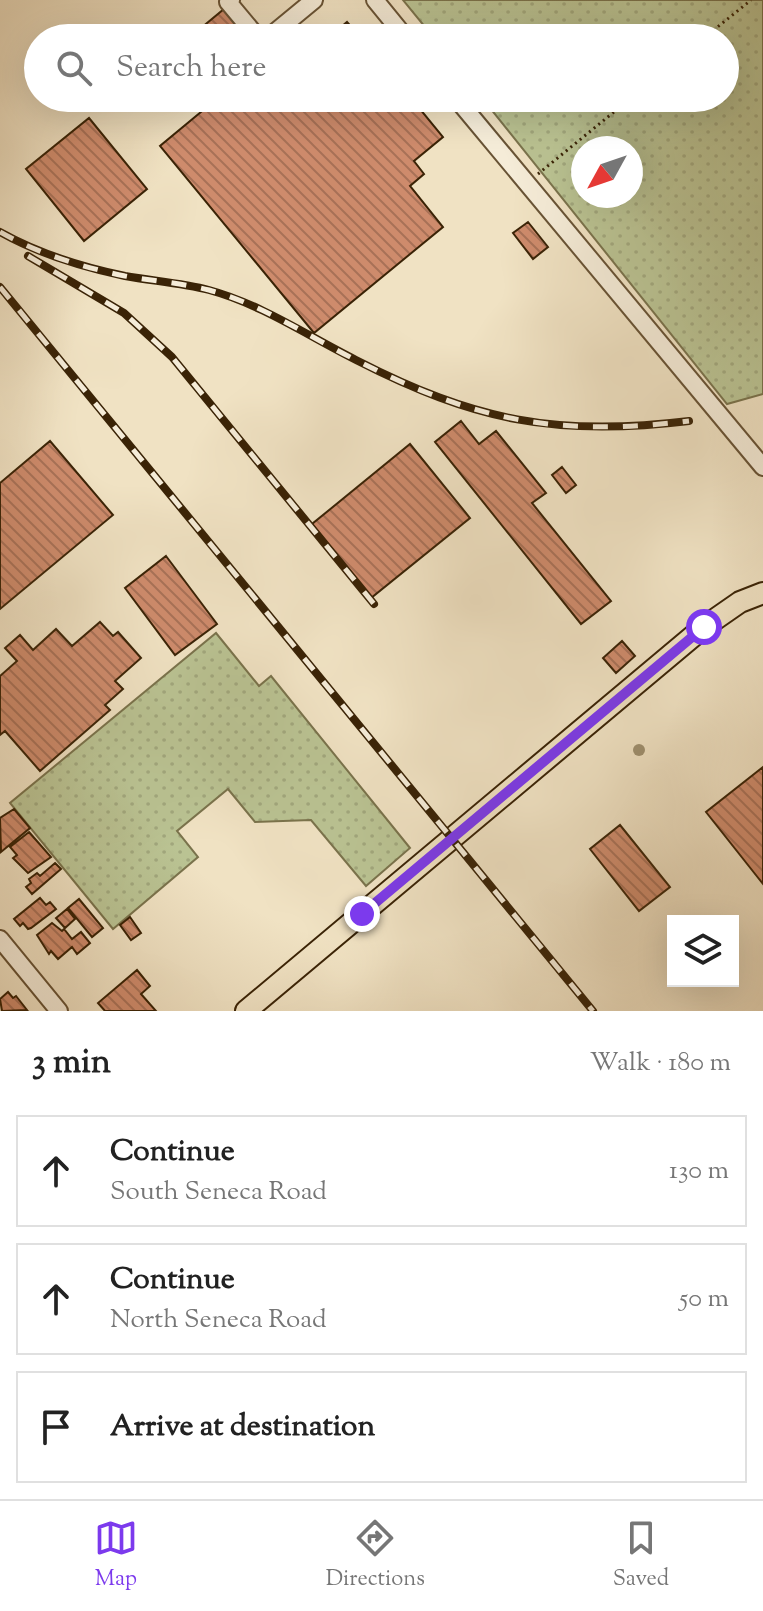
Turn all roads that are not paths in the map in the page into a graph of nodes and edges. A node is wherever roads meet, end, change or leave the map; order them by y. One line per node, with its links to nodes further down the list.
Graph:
1 (231, 0): 4 (street)
2 (314, 0): 5 (street)
3 (375, 0): 6 (street)
4 (246, 24)
5 (285, 24)
6 (395, 24)
7 (468, 112): 8 (street)
8 (763, 467)
9 (763, 593): 12 (main road)
10 (0, 939): 11 (street)
11 (59, 1011)
12 (246, 1011)

